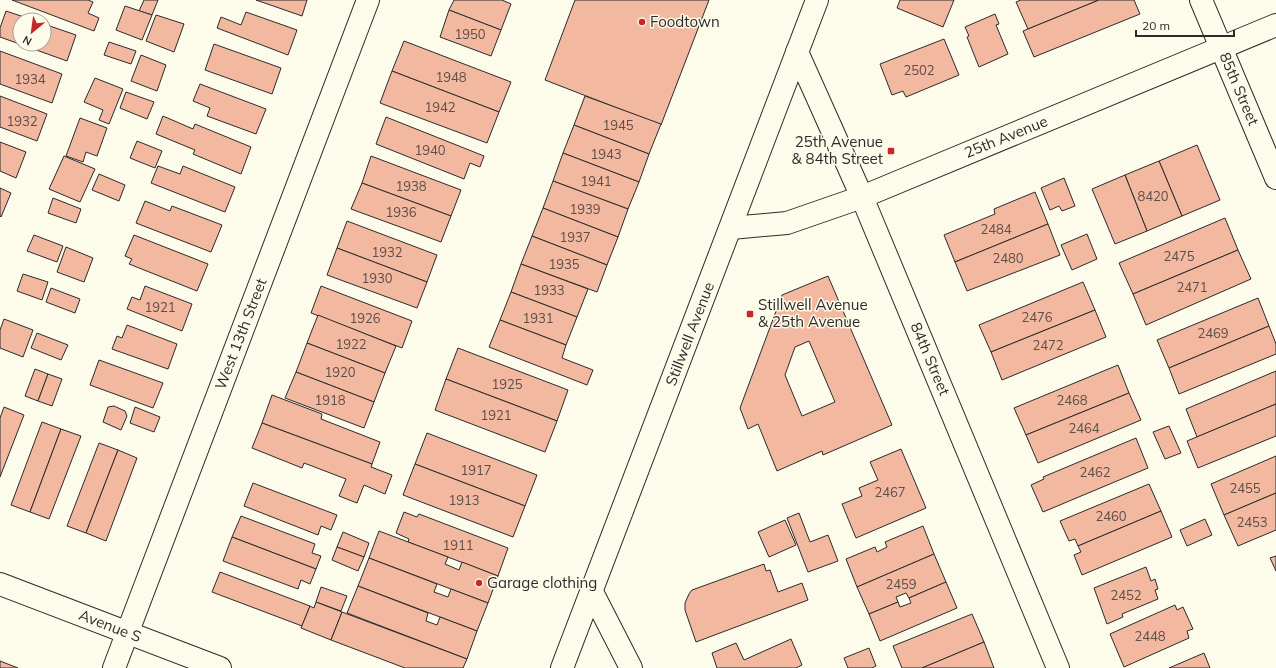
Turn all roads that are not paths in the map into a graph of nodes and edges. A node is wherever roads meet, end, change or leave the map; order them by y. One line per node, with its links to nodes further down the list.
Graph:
1 (368, 0): 12 (street, West 13th Street)
2 (816, 0): 6 (street, Stillwell Avenue)
3 (1202, 0): 5 (street, 85th Street)
4 (1276, 25): 5 (street, 25th Avenue)
5 (1222, 48): 7 (street, 85th Street); 8 (street, 25th Avenue)
6 (797, 52): 8 (street, 84th Street); 9 (street, Stillwell Avenue)
7 (1276, 178)
8 (862, 197): 9 (street, 25th Avenue); 17 (street, 84th Street)
9 (731, 228): 11 (street, Stillwell Avenue)
10 (0, 584): 12 (street, Avenue S)
11 (592, 592): 15 (street, Stillwell Avenue); 16 (street)
12 (127, 633): 13 (street, West 13th Street); 14 (street, Avenue S)
13 (114, 668)
14 (220, 668)
15 (562, 668)
16 (631, 668)
17 (1058, 668)

